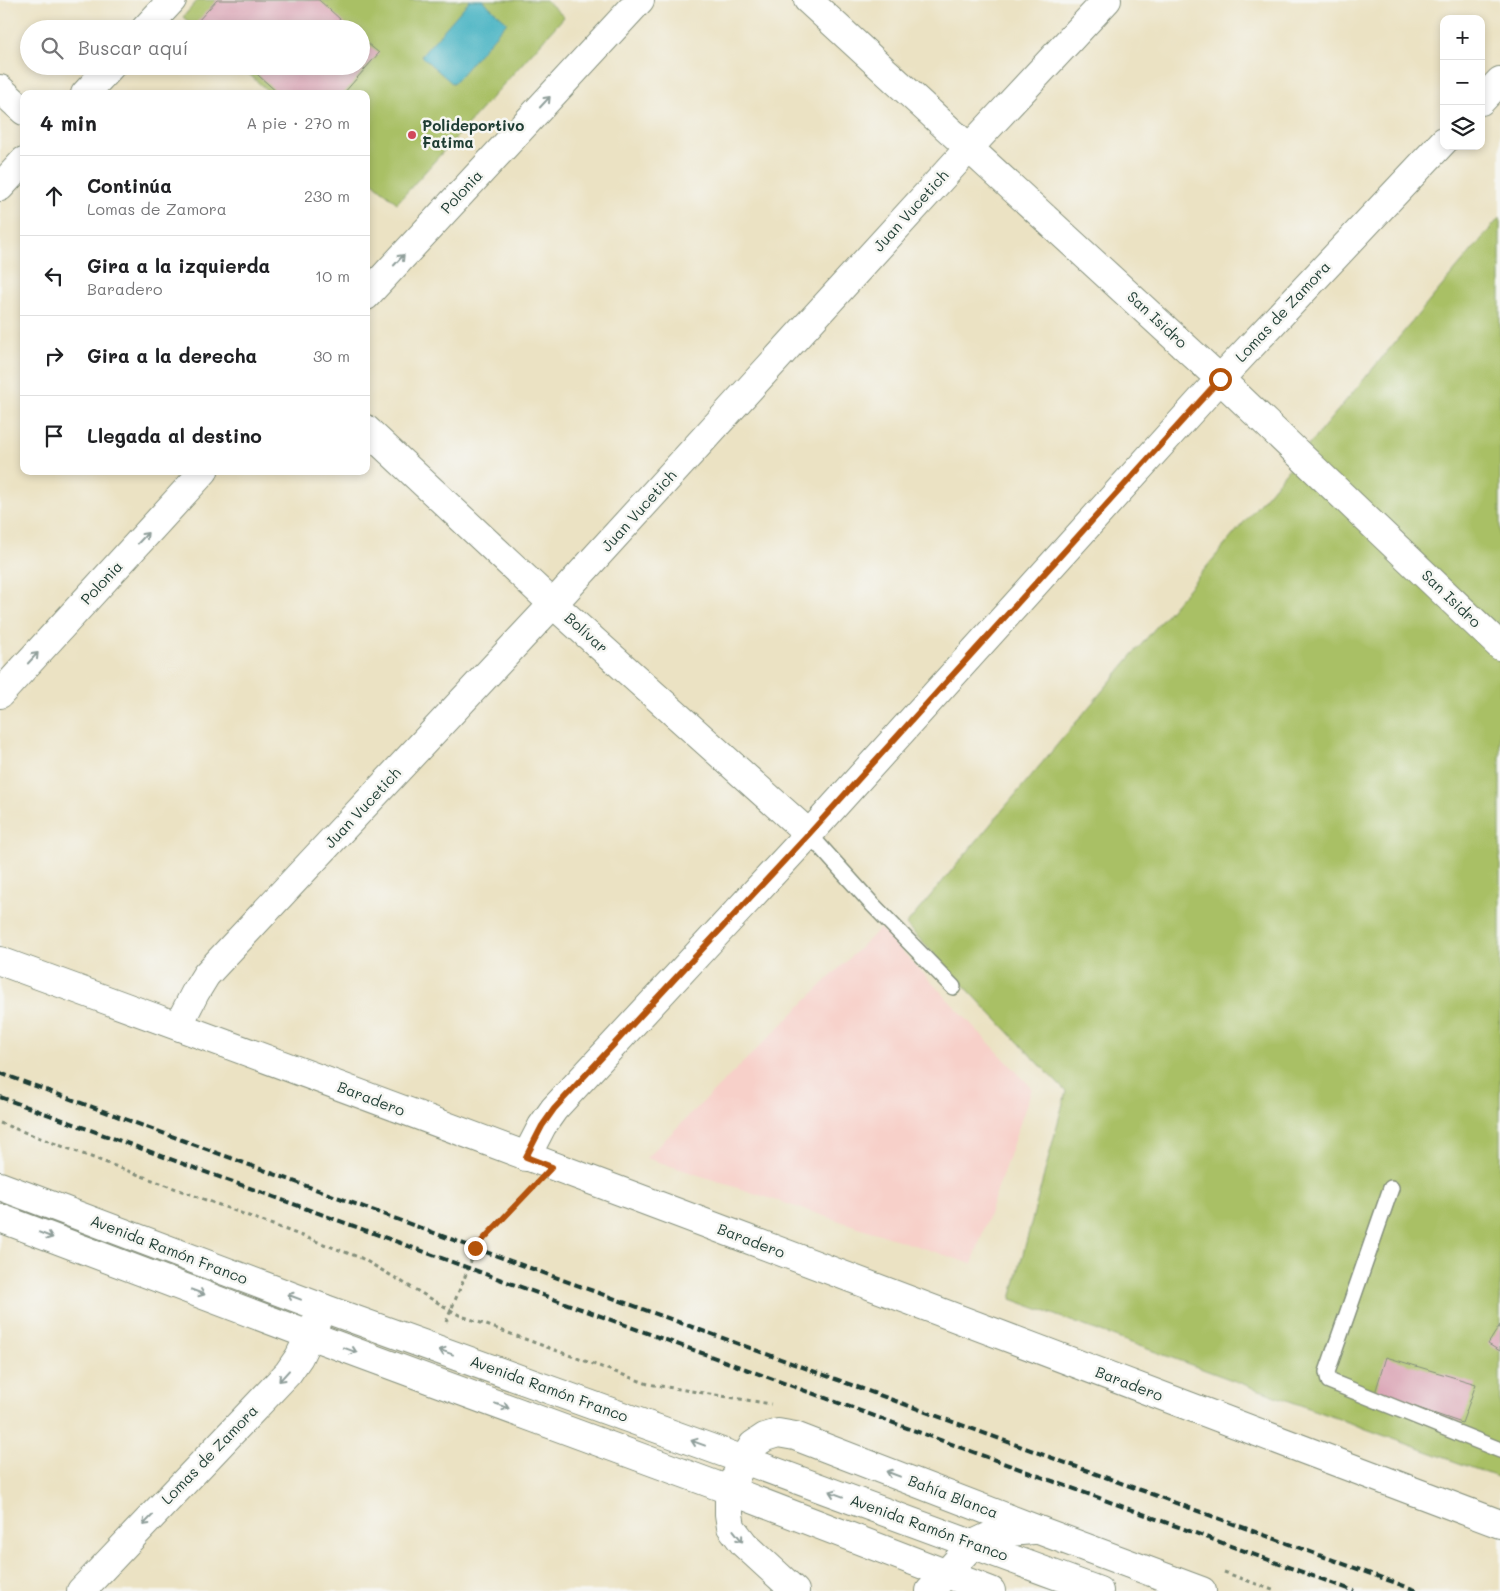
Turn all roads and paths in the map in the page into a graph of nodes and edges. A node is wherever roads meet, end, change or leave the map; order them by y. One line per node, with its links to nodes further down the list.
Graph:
1 (172, 0): 5 (street)
2 (640, 0): 16 (street, Polonia, one-way to 2)
3 (808, 0): 13 (street, San Isidro)
4 (1107, 0): 13 (street, Juan Vucetich)
5 (153, 20)
6 (102, 75): 9 (street)
7 (1500, 81): 10 (street)
8 (0, 89): 11 (street)
9 (89, 90)
10 (1485, 97)
11 (20, 107)
12 (1440, 145): 17 (street, Lomas de Zamora)
13 (969, 148): 17 (street, San Isidro); 20 (street, Juan Vucetich)
14 (20, 165): 15 (street)
15 (0, 187)
16 (370, 292)
17 (1220, 379): 21 (street, San Isidro); 23 (street, Lomas de Zamora)
18 (370, 433): 20 (street, Bolívar)
19 (200, 475): 22 (street, Polonia, one-way to 19)
20 (553, 604): 23 (street, Bolívar); 26 (street, Juan Vucetich)
21 (1496, 634)
22 (0, 694)
23 (809, 834): 25 (lane); 28 (street, Lomas de Zamora)
24 (0, 961): 26 (street, Baradero)
25 (953, 987)
26 (178, 1026): 28 (street, Baradero)
27 (0, 1123): 34 (path)
28 (526, 1157): 29 (street, Baradero)
29 (552, 1167): 34 (path); 41 (street, Baradero)
30 (0, 1186): 33 (street, Avenida Ramón Franco, one-way to 30)
31 (1391, 1188): 38 (lane)
32 (0, 1218): 36 (street, Avenida Ramón Franco, one-way to 36)
33 (323, 1308): 36 (street, Lomas de Zamora); 39 (street, Avenida Ramón Franco, one-way to 33)
34 (451, 1310): 35 (path); 37 (path)
35 (445, 1325)
36 (310, 1335): 40 (street, Avenida Ramón Franco, one-way to 40); 46 (street, Lomas de Zamora, one-way to 46)
37 (774, 1404)
38 (1500, 1450)
39 (744, 1460): 40 (street, Bahía Blanca); 42 (street, Bahía Blanca, one-way to 39); 43 (street, Avenida Ramón Franco, one-way to 39)
40 (729, 1490): 45 (street, Avenida Ramón Franco); 47 (street, one-way to 47)
41 (1500, 1524)
42 (1036, 1530): 43 (street); 44 (street, Bahía Blanca)
43 (973, 1544): 45 (street); 49 (street, Avenida Ramón Franco)
44 (1211, 1581): 50 (path)
45 (938, 1583): 48 (street, Avenida Ramón Franco)
46 (81, 1591)
47 (795, 1591)
48 (990, 1591)
49 (1099, 1591)
50 (1275, 1591)

